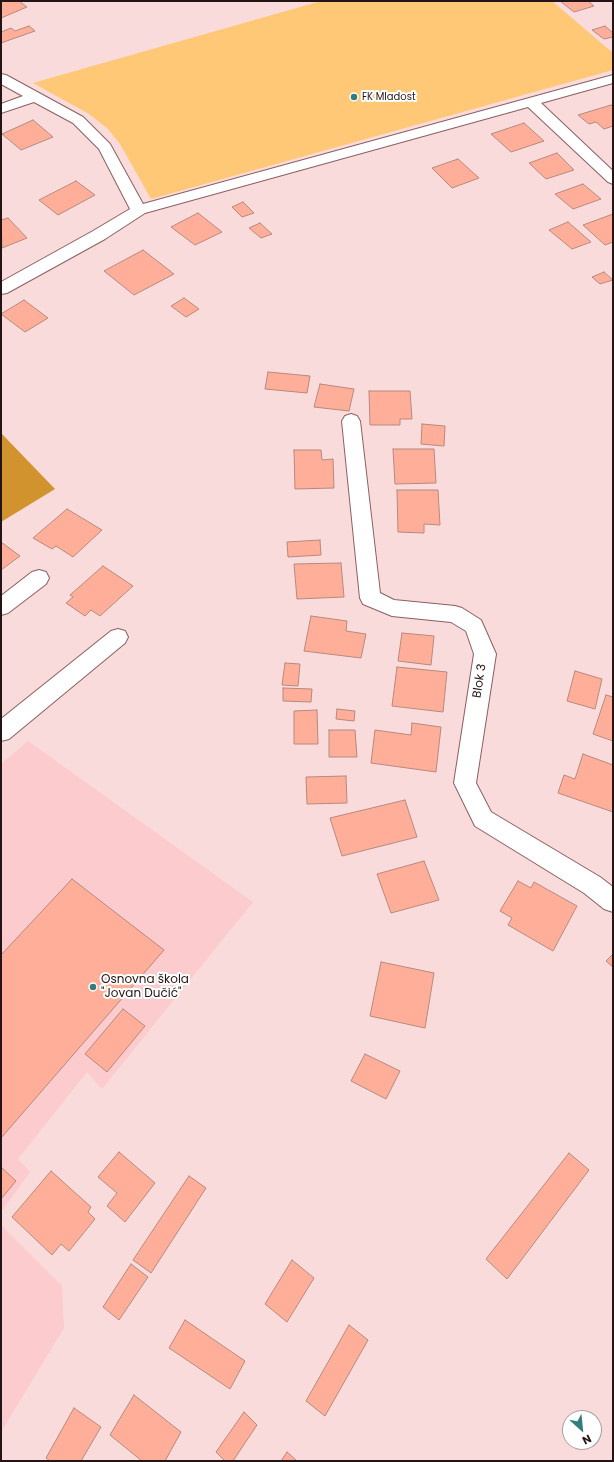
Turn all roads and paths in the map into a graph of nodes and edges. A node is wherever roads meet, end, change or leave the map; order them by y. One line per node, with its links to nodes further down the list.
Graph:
1 (1, 78): 3 (street)
2 (613, 79): 4 (street)
3 (35, 96): 5 (street); 7 (street)
4 (530, 101): 6 (street); 7 (street)
5 (1, 109)
6 (613, 179)
7 (139, 210): 8 (street)
8 (1, 289)
9 (351, 421): 14 (street, Blok 3)
10 (39, 578): 11 (street)
11 (1, 607)
12 (118, 637): 13 (street)
13 (1, 732)
14 (613, 901)

